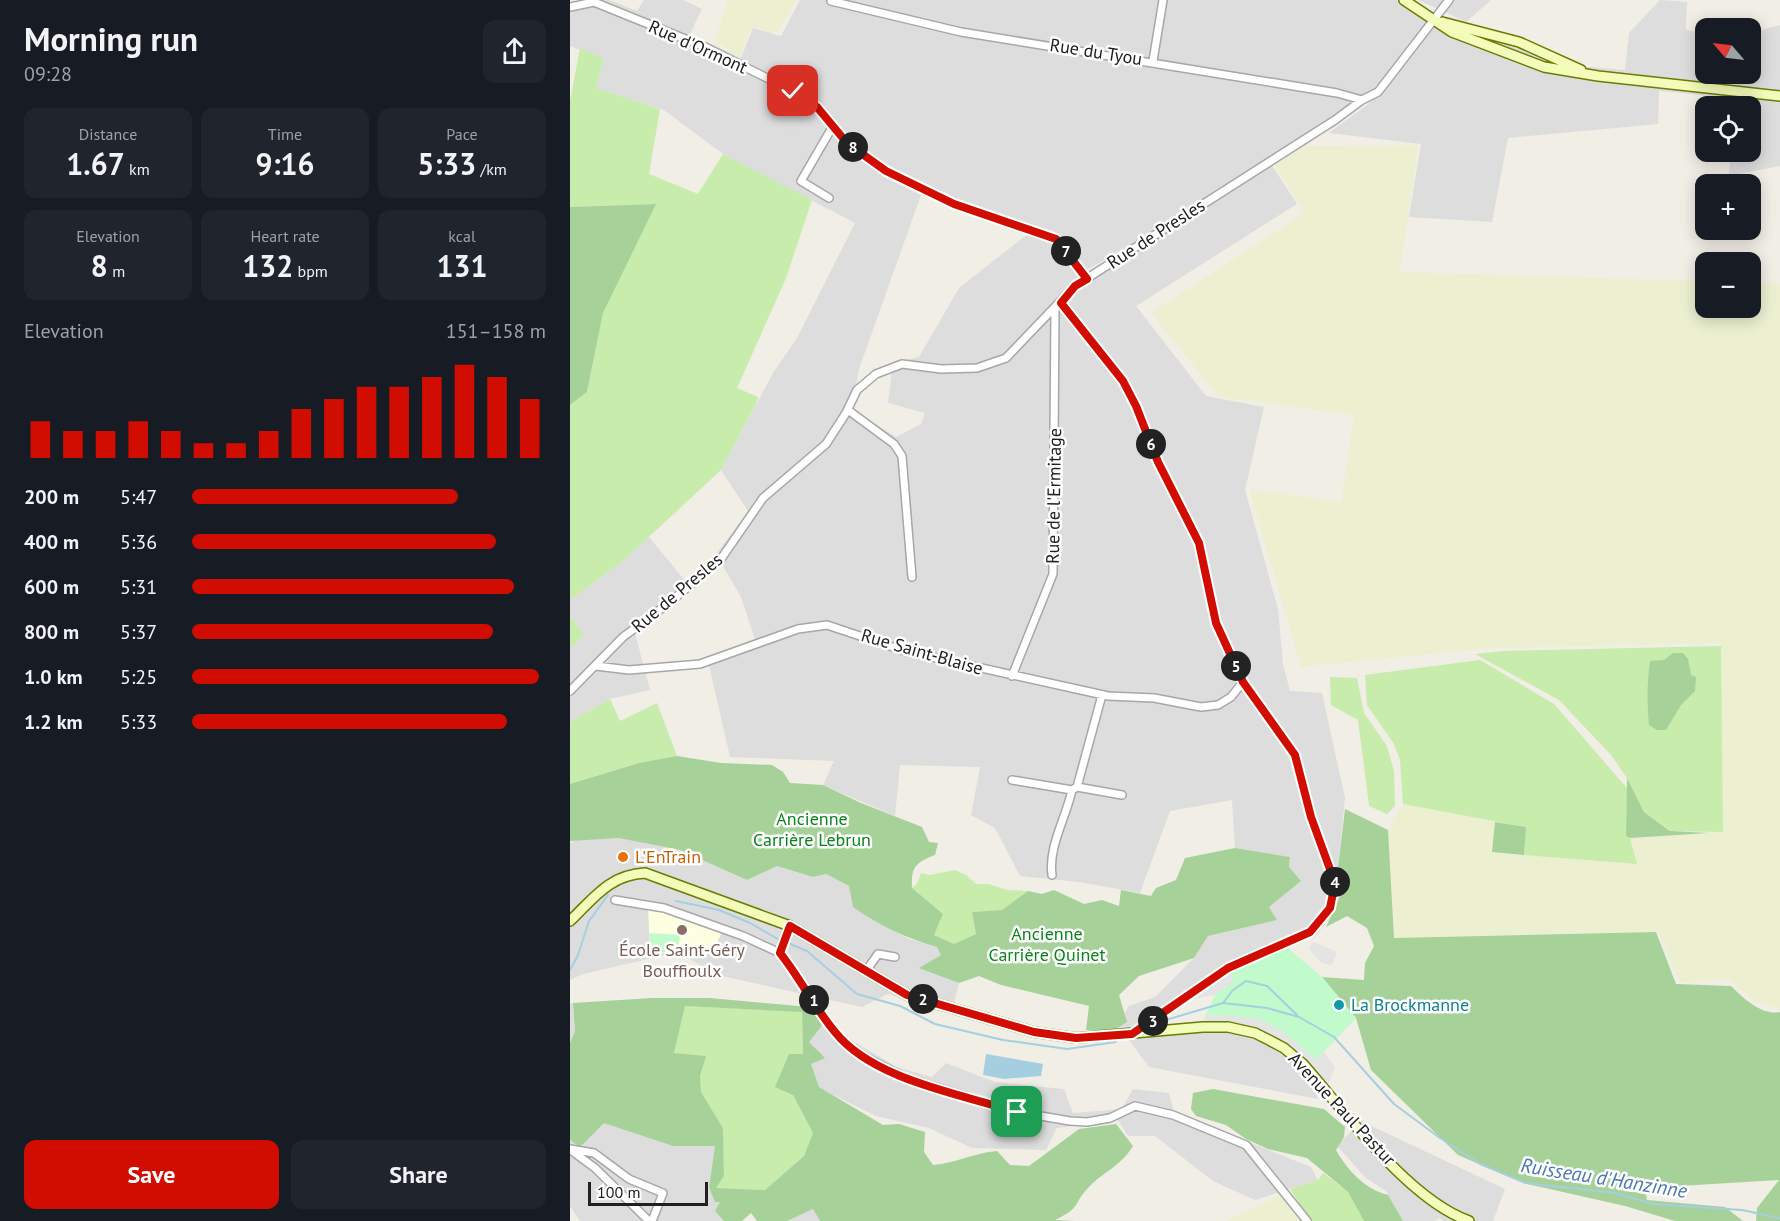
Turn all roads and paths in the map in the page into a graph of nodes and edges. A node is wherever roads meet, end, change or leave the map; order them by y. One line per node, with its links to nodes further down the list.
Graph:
1 (1162, 0): 11 (street)
2 (1404, 0): 7 (main road)
3 (1449, 0): 7 (street, Rue de Presles)
4 (591, 1): 6 (street, Rue d'Ormont); 16 (street, Rue d'Ormont)
5 (831, 1): 11 (street, Rue du Tyou)
6 (570, 7)
7 (1433, 20): 8 (main road); 9 (main road); 15 (street, Rue de Presles)
8 (1480, 32): 9 (main road); 10 (main road)
9 (1477, 42): 12 (main road)
10 (1548, 56): 12 (main road); 13 (main road)
11 (1153, 61): 15 (street, Rue du Tyou)
12 (1544, 67): 13 (main road)
13 (1598, 76): 14 (main road)
14 (1780, 96)
15 (1362, 100): 18 (street, Rue de Presles)
16 (832, 126): 17 (street); 18 (street, Rue d'Ormont)
17 (829, 198)
18 (1087, 279): 19 (street, Rue de Presles)
19 (1058, 306): 20 (street, Rue de Presles); 23 (street, Rue de l'Ermitage); 24 (street)
20 (848, 410): 21 (street); 22 (street, Rue de Presles)
21 (912, 577)
22 (596, 666): 23 (street, Rue Saint-Blaise); 25 (street, Rue de Presles)
23 (1012, 676): 26 (street, Rue Saint-Blaise)
24 (1243, 682): 26 (street, Rue Saint-Blaise); 37 (street)
25 (570, 691)
26 (1102, 695): 28 (street)
27 (1012, 780): 28 (street)
28 (1075, 789): 29 (street); 30 (street)
29 (1122, 795)
30 (1052, 875)
31 (615, 900): 34 (street)
32 (570, 921): 33 (main road, Avenue Paul Pastur)
33 (790, 926): 34 (street); 36 (main road, Avenue Paul Pastur)
34 (781, 950): 40 (street)
35 (894, 957): 36 (street)
36 (866, 970): 37 (main road, Avenue Paul Pastur)
37 (1132, 1034): 41 (main road, Avenue Paul Pastur)
38 (570, 1149): 39 (street); 39 (street)
39 (650, 1221)
40 (1306, 1221)
41 (1469, 1221)

